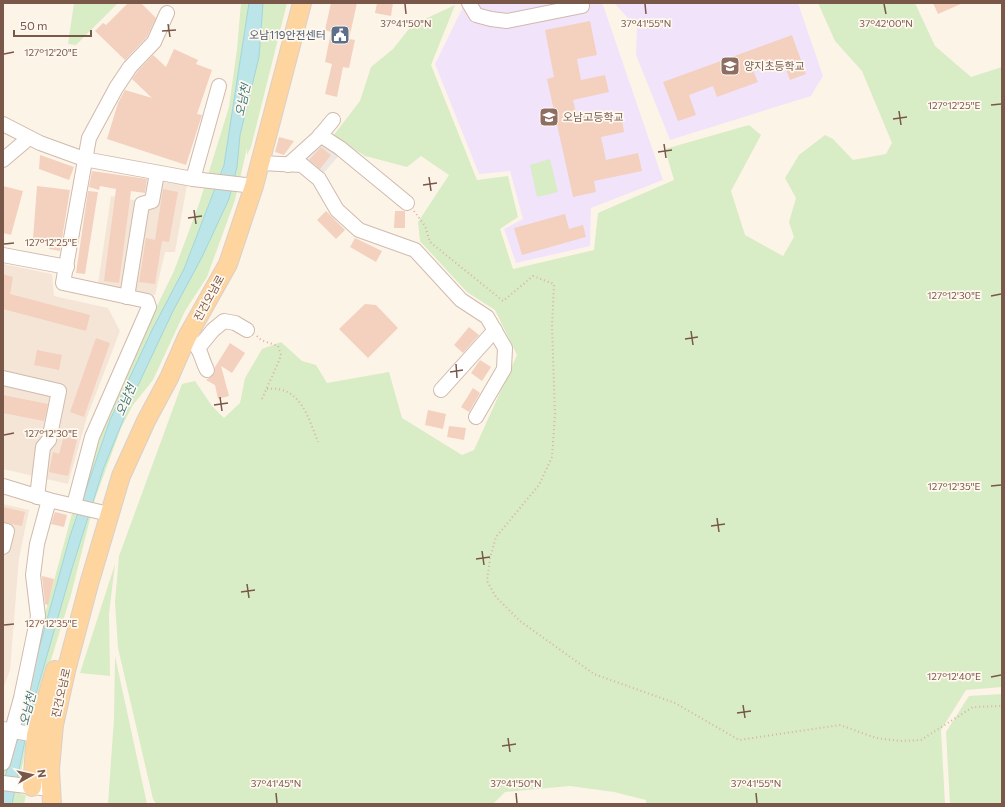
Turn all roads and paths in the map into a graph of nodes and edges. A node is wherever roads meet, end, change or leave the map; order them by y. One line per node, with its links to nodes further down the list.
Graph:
1 (302, 3): 12 (main road, 진건오남로)
2 (469, 3): 3 (street)
3 (582, 6)
4 (167, 12): 10 (street)
5 (220, 86): 15 (street)
6 (333, 120): 8 (street)
7 (3, 124): 9 (street)
8 (320, 135): 13 (street); 17 (street)
9 (30, 138): 10 (street); 11 (street)
10 (84, 159): 14 (street); 19 (street)
11 (3, 160)
12 (260, 163): 13 (street); 16 (main road, 진건오남로)
13 (288, 165): 22 (street)
14 (158, 173): 15 (street); 20 (street)
15 (193, 179): 16 (street)
16 (247, 186): 23 (main road, 진건오남로)
17 (407, 203): 38 (path)
18 (3, 255): 19 (street)
19 (67, 267): 20 (street)
20 (127, 296): 33 (street)
21 (247, 330): 23 (street); 26 (path)
22 (495, 330): 27 (street); 29 (street)
23 (193, 342): 24 (street); 34 (main road, 진건오남로)
24 (208, 370)
25 (3, 378): 32 (street)
26 (267, 389): 28 (path); 30 (path)
27 (441, 390)
28 (262, 399)
29 (476, 417)
30 (318, 442)
31 (3, 486): 32 (street)
32 (43, 499): 33 (street); 39 (street)
33 (77, 506): 34 (street)
34 (105, 513): 37 (main road, 진건오남로)
35 (3, 530): 36 (street)
36 (3, 547)
37 (88, 584): 40 (main road, 진건오남로); 44 (main road, 진건오남로)
38 (1002, 706)
39 (8, 729): 40 (street); 41 (street)
40 (35, 735): 43 (main road, 진건오남로)
41 (3, 763)
42 (3, 783): 43 (street)
43 (30, 787): 44 (street)
44 (51, 796)

